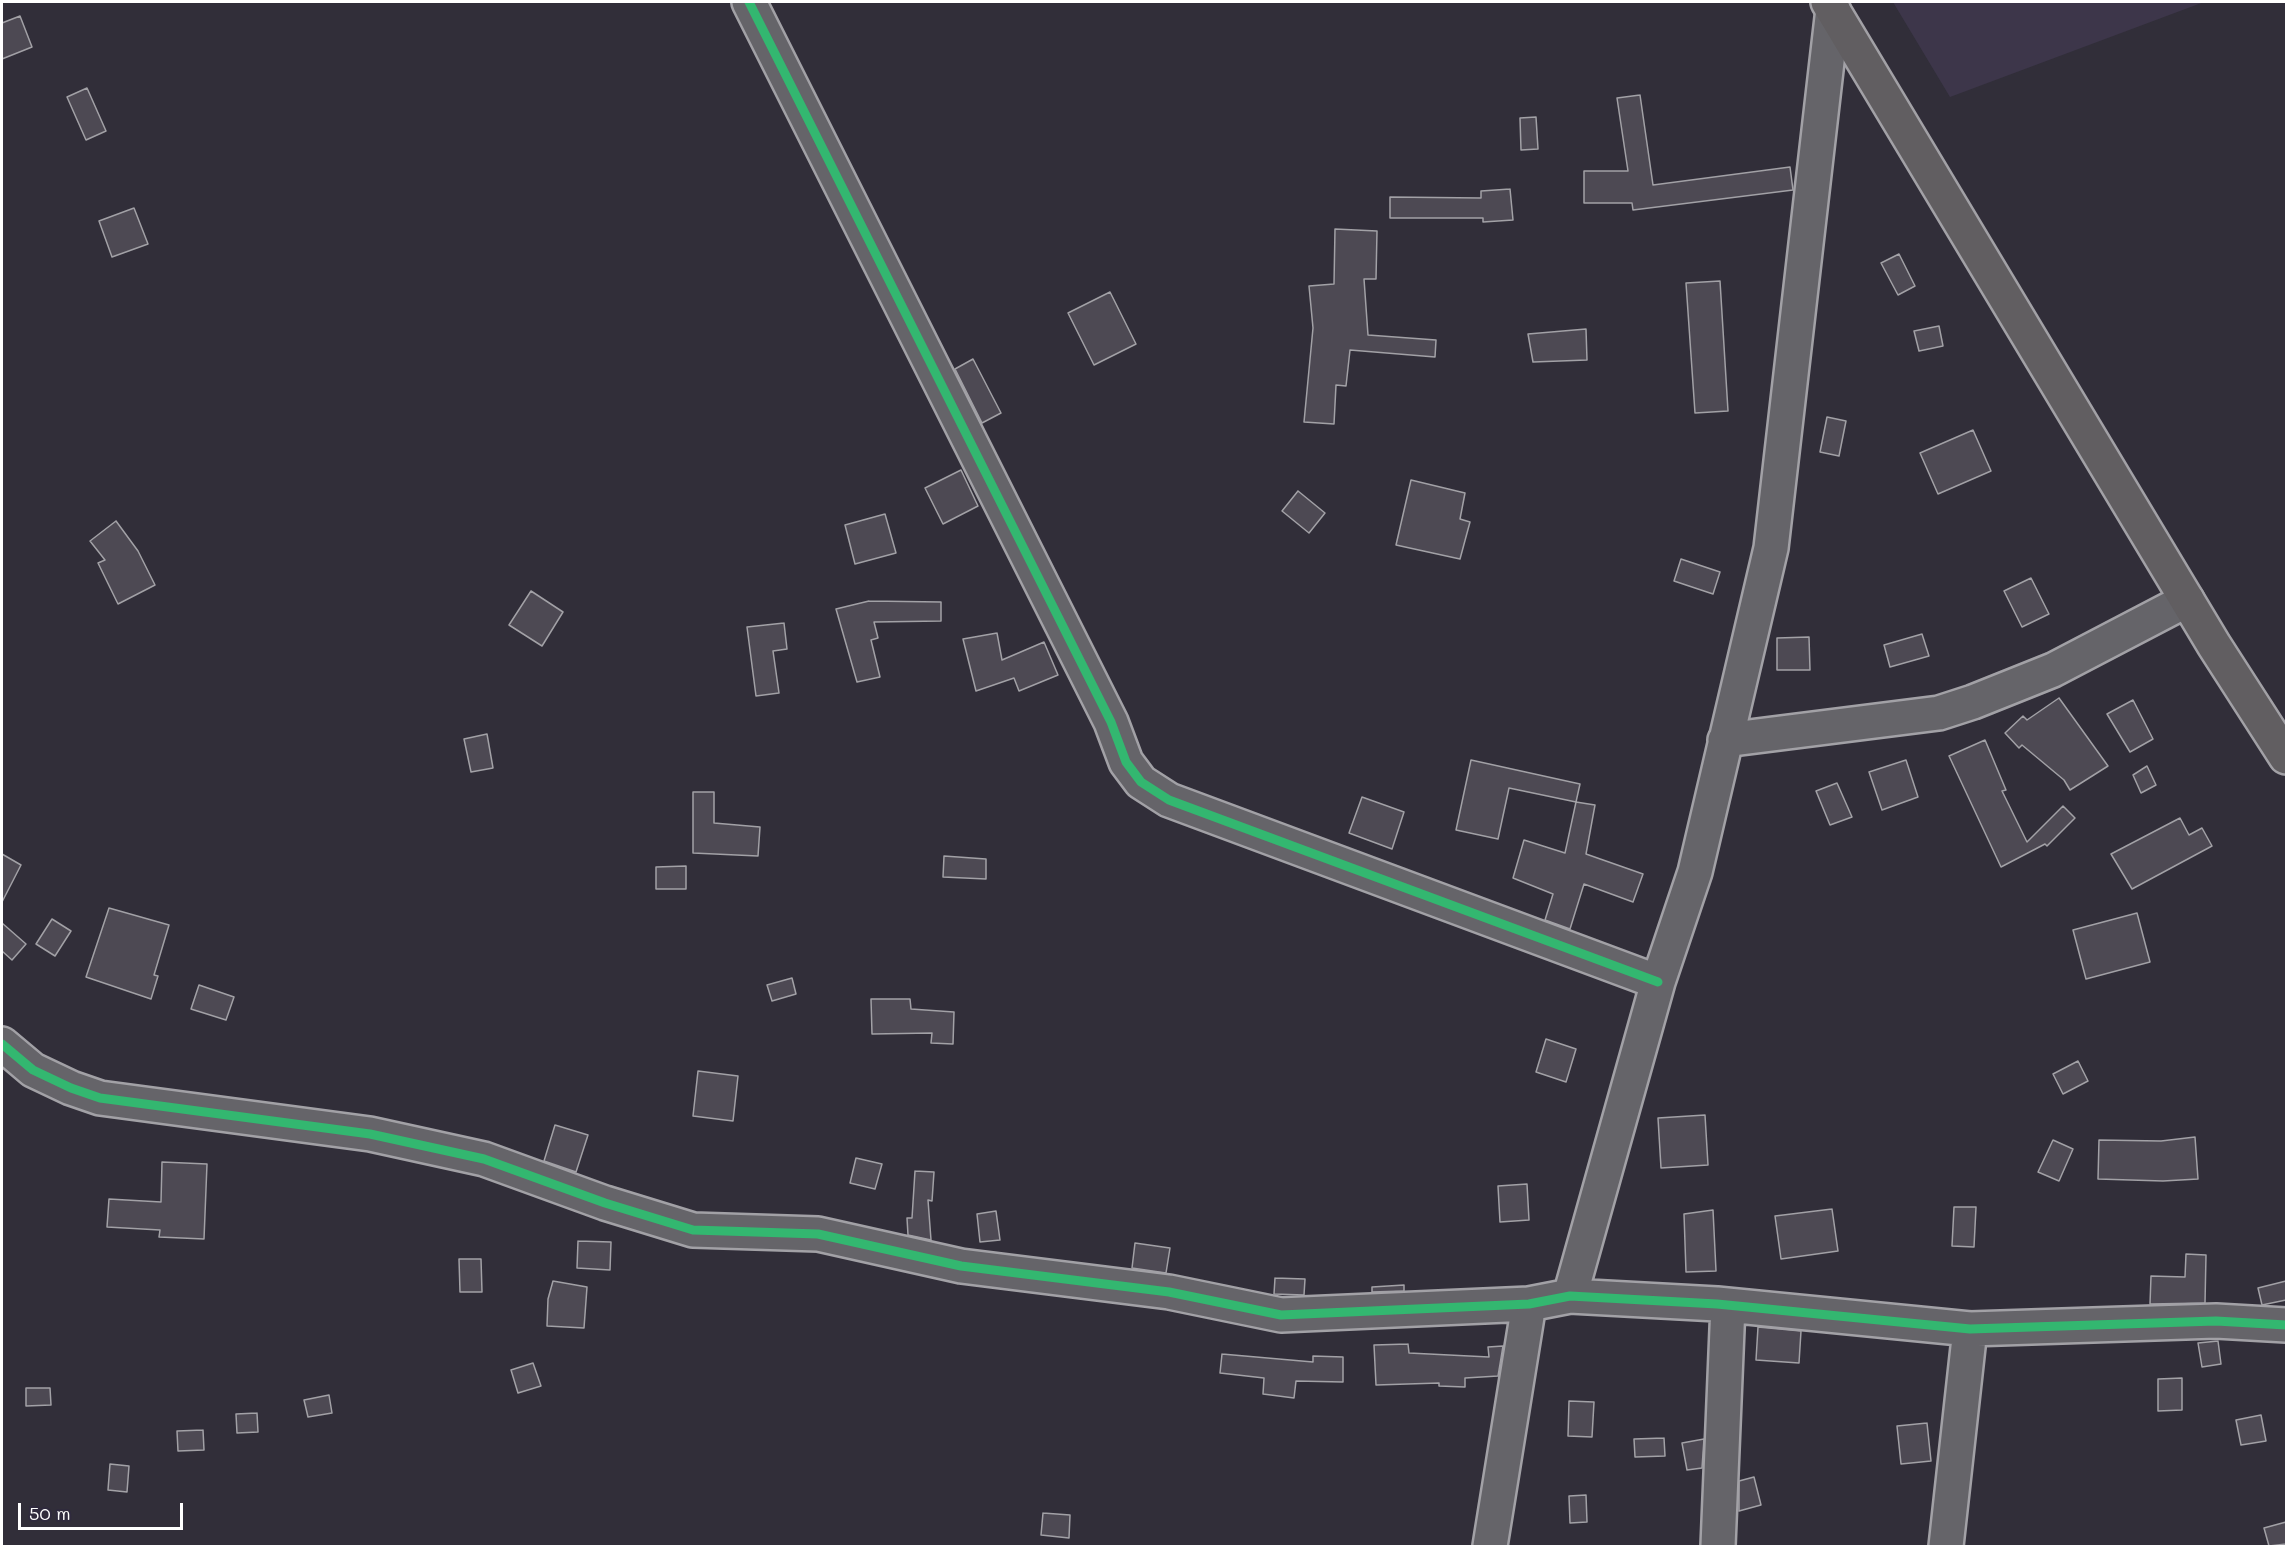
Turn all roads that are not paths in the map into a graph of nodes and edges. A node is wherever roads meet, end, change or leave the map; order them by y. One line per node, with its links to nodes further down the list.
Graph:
1 (749, 2): 6 (street)
2 (1830, 5): 3 (main road); 4 (street)
3 (2187, 600): 4 (street); 5 (main road)
4 (1725, 740): 6 (street)
5 (2286, 757)
6 (1658, 982): 8 (street)
7 (2, 1044): 9 (street)
8 (1570, 1296): 9 (street); 10 (street)
9 (1529, 1304): 13 (street)
10 (1728, 1305): 12 (street); 14 (street)
11 (2286, 1325): 12 (street)
12 (1970, 1329): 15 (street)
13 (1490, 1546)
14 (1718, 1546)
15 (1946, 1546)

